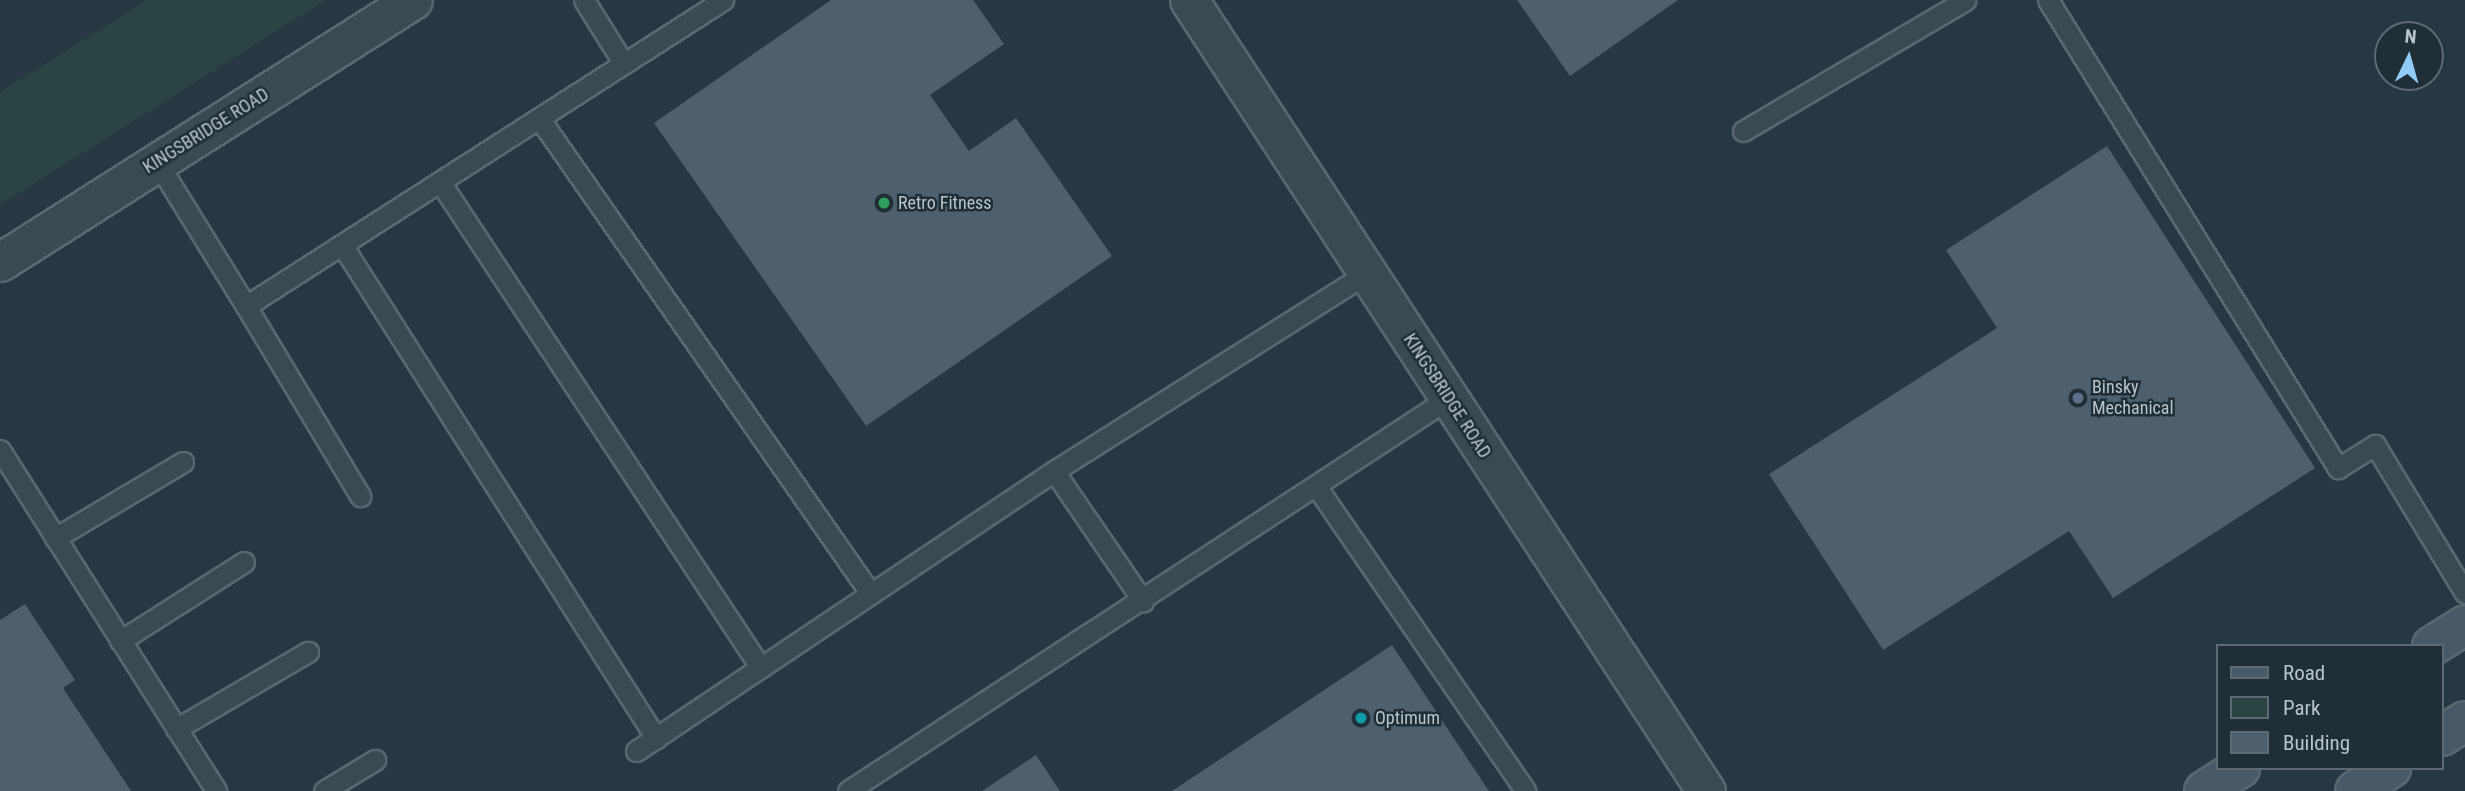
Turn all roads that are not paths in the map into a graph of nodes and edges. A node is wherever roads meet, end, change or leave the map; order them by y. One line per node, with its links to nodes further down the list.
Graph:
1 (413, 0): 10 (street, KINGSBRIDGE ROAD)
2 (584, 0): 7 (lane)
3 (723, 0): 7 (lane)
4 (1189, 0): 14 (street, KINGSBRIDGE ROAD)
5 (1965, 0): 9 (lane)
6 (2048, 0): 24 (lane)
7 (624, 64): 8 (lane)
8 (539, 118): 11 (lane); 25 (lane)
9 (1743, 131)
10 (157, 162): 13 (street, KINGSBRIDGE ROAD); 15 (lane)
11 (440, 182): 12 (lane); 31 (lane)
12 (342, 245): 15 (lane); 35 (lane)
13 (0, 262)
14 (1367, 273): 16 (street, KINGSBRIDGE ROAD); 19 (lane)
15 (246, 306): 21 (lane)
16 (1449, 398): 20 (lane); 40 (street, KINGSBRIDGE ROAD)
17 (0, 450): 22 (lane)
18 (183, 462): 22 (lane)
19 (1054, 471): 25 (lane); 26 (lane)
20 (1316, 486): 26 (lane); 44 (lane)
21 (360, 496)
22 (55, 538): 28 (lane)
23 (244, 562): 28 (lane)
24 (2465, 593)
25 (871, 594): 31 (lane)
26 (1143, 601): 43 (lane)
27 (2465, 625): 29 (main road)
28 (120, 641): 33 (lane)
29 (2435, 644)
30 (308, 652): 33 (lane)
31 (761, 668): 35 (lane)
32 (2465, 721): 34 (main road)
33 (176, 729): 41 (lane)
34 (2444, 735)
35 (656, 738): 36 (lane)
36 (636, 751)
37 (375, 760): 42 (lane)
38 (2237, 770): 45 (main road)
39 (2388, 770): 46 (main road)
40 (1698, 789)
41 (215, 791)
42 (324, 791)
43 (848, 791)
44 (1526, 791)
45 (2204, 791)
46 (2355, 791)

